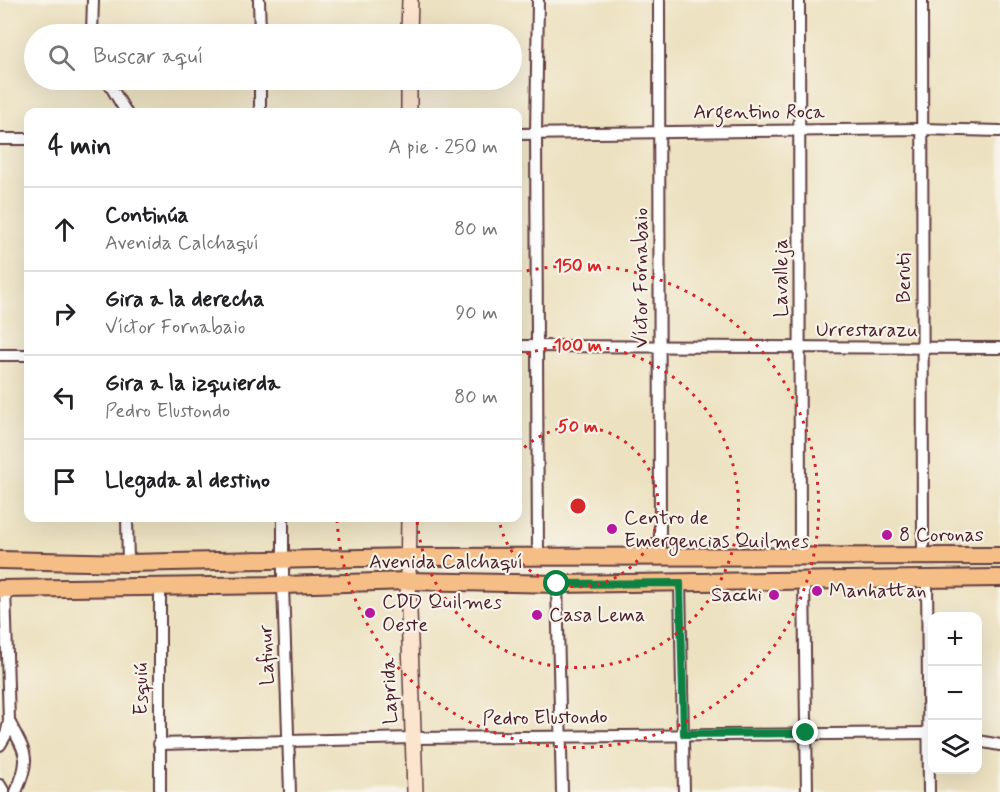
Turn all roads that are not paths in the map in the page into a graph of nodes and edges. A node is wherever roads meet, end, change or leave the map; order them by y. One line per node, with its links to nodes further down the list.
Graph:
1 (93, 0): 8 (street)
2 (259, 0): 9 (street)
3 (410, 0): 10 (street)
4 (538, 0): 21 (street)
5 (659, 0): 19 (street, Víctor Fornabaio)
6 (799, 0): 18 (street, Lavalleja)
7 (922, 0): 17 (street, Beruti)
8 (92, 24)
9 (260, 24)
10 (410, 24)
11 (113, 90): 14 (street)
12 (260, 90): 15 (street)
13 (409, 90): 16 (street)
14 (124, 108)
15 (260, 108)
16 (409, 108)
17 (922, 129): 18 (street, Argentino Roca); 20 (street, Argentino Roca); 29 (street, Beruti)
18 (799, 130): 19 (street, Argentino Roca); 28 (street, Lavalleja)
19 (659, 131): 21 (street, Argentino Roca); 27 (street, Víctor Fornabaio)
20 (1000, 131)
21 (536, 133): 22 (street, Argentino Roca); 26 (street)
22 (522, 134)
23 (24, 139): 24 (street)
24 (0, 140)
25 (522, 346): 26 (street, Urrestarazu)
26 (537, 346): 27 (street, Urrestarazu); 39 (street)
27 (658, 346): 28 (street, Urrestarazu); 40 (street, Víctor Fornabaio)
28 (799, 348): 29 (street, Urrestarazu); 42 (street, Lavalleja)
29 (922, 348): 30 (street, Urrestarazu); 36 (street, Beruti)
30 (1000, 348)
31 (0, 355): 32 (street)
32 (24, 355)
33 (127, 522): 37 (street)
34 (283, 522): 44 (street, Lafinur)
35 (408, 522): 38 (street, Laprida)
36 (923, 555): 41 (main road, Avenida Calchaquí); 42 (main road, Avenida Calchaquí)
37 (127, 556): 43 (main road, Avenida Calchaquí); 44 (main road, Avenida Calchaquí)
38 (408, 556): 39 (main road, Avenida Calchaquí); 44 (main road, Avenida Calchaquí); 47 (street, Laprida)
39 (538, 556): 40 (main road, Avenida Calchaquí)
40 (660, 556): 42 (main road, Avenida Calchaquí)
41 (1000, 556)
42 (800, 557)
43 (0, 560)
44 (283, 560): 51 (street, Lafinur)
45 (1000, 578): 46 (main road, Avenida Calchaquí)
46 (927, 580): 48 (main road, Avenida Calchaquí); 54 (street)
47 (408, 581): 50 (main road, Avenida Calchaquí); 51 (main road, Avenida Calchaquí); 60 (street, Laprida)
48 (804, 581): 49 (main road, Avenida Calchaquí); 56 (street)
49 (680, 583): 50 (main road, Avenida Calchaquí); 58 (street)
50 (557, 584): 59 (street)
51 (283, 585): 52 (main road, Avenida Calchaquí); 61 (street, Lafinur)
52 (160, 587): 53 (main road, Avenida Calchaquí); 63 (street, Esquiú)
53 (3, 589): 55 (street)
54 (931, 720)
55 (9, 721): 64 (street); 69 (street)
56 (806, 733): 57 (street, Pedro Elustondo); 58 (street, Pedro Elustondo); 75 (street)
57 (928, 733)
58 (684, 734): 59 (street, Pedro Elustondo); 74 (street)
59 (560, 736): 60 (street, Pedro Elustondo); 73 (street)
60 (413, 738): 61 (street, Pedro Elustondo); 72 (street, Laprida)
61 (288, 740): 63 (street, Pedro Elustondo); 71 (street, Lafinur)
62 (982, 742): 65 (street)
63 (159, 744): 70 (street, Esquiú)
64 (0, 745)
65 (1000, 745)
66 (930, 774): 76 (street)
67 (0, 785): 68 (street)
68 (4, 792)
69 (16, 792)
70 (160, 792)
71 (290, 792)
72 (415, 792)
73 (561, 792)
74 (684, 792)
75 (807, 792)
76 (929, 792)

